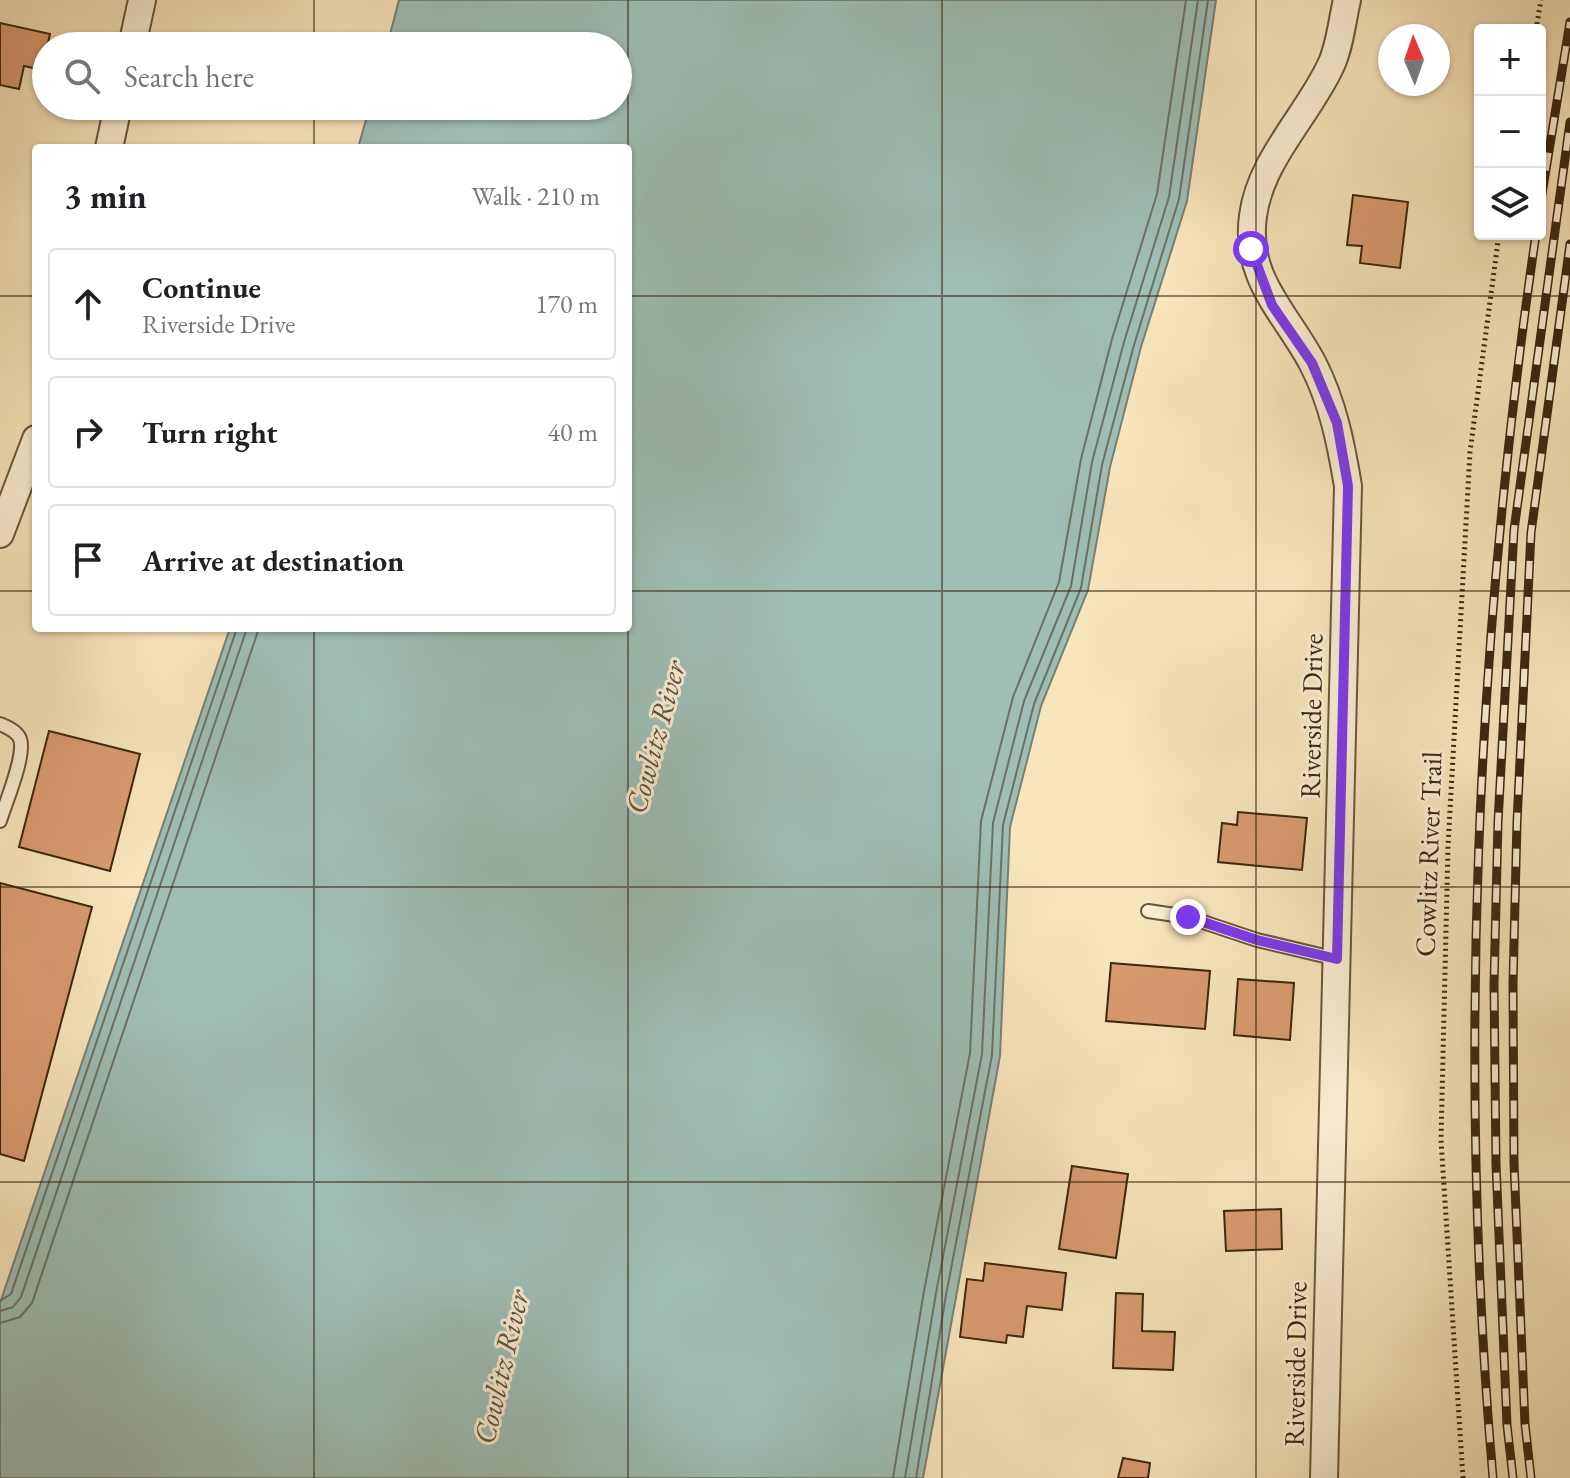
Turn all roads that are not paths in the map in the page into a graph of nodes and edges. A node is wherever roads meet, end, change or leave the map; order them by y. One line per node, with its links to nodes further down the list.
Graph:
1 (142, 0): 3 (street)
2 (1347, 0): 11 (street, Riverside Drive)
3 (135, 32)
4 (115, 120): 5 (street)
5 (110, 144)
6 (32, 450): 7 (street)
7 (0, 534)
8 (0, 724): 9 (lane)
9 (0, 821)
10 (1148, 911): 11 (lane)
11 (1337, 959): 12 (street, Riverside Drive)
12 (1324, 1478)

